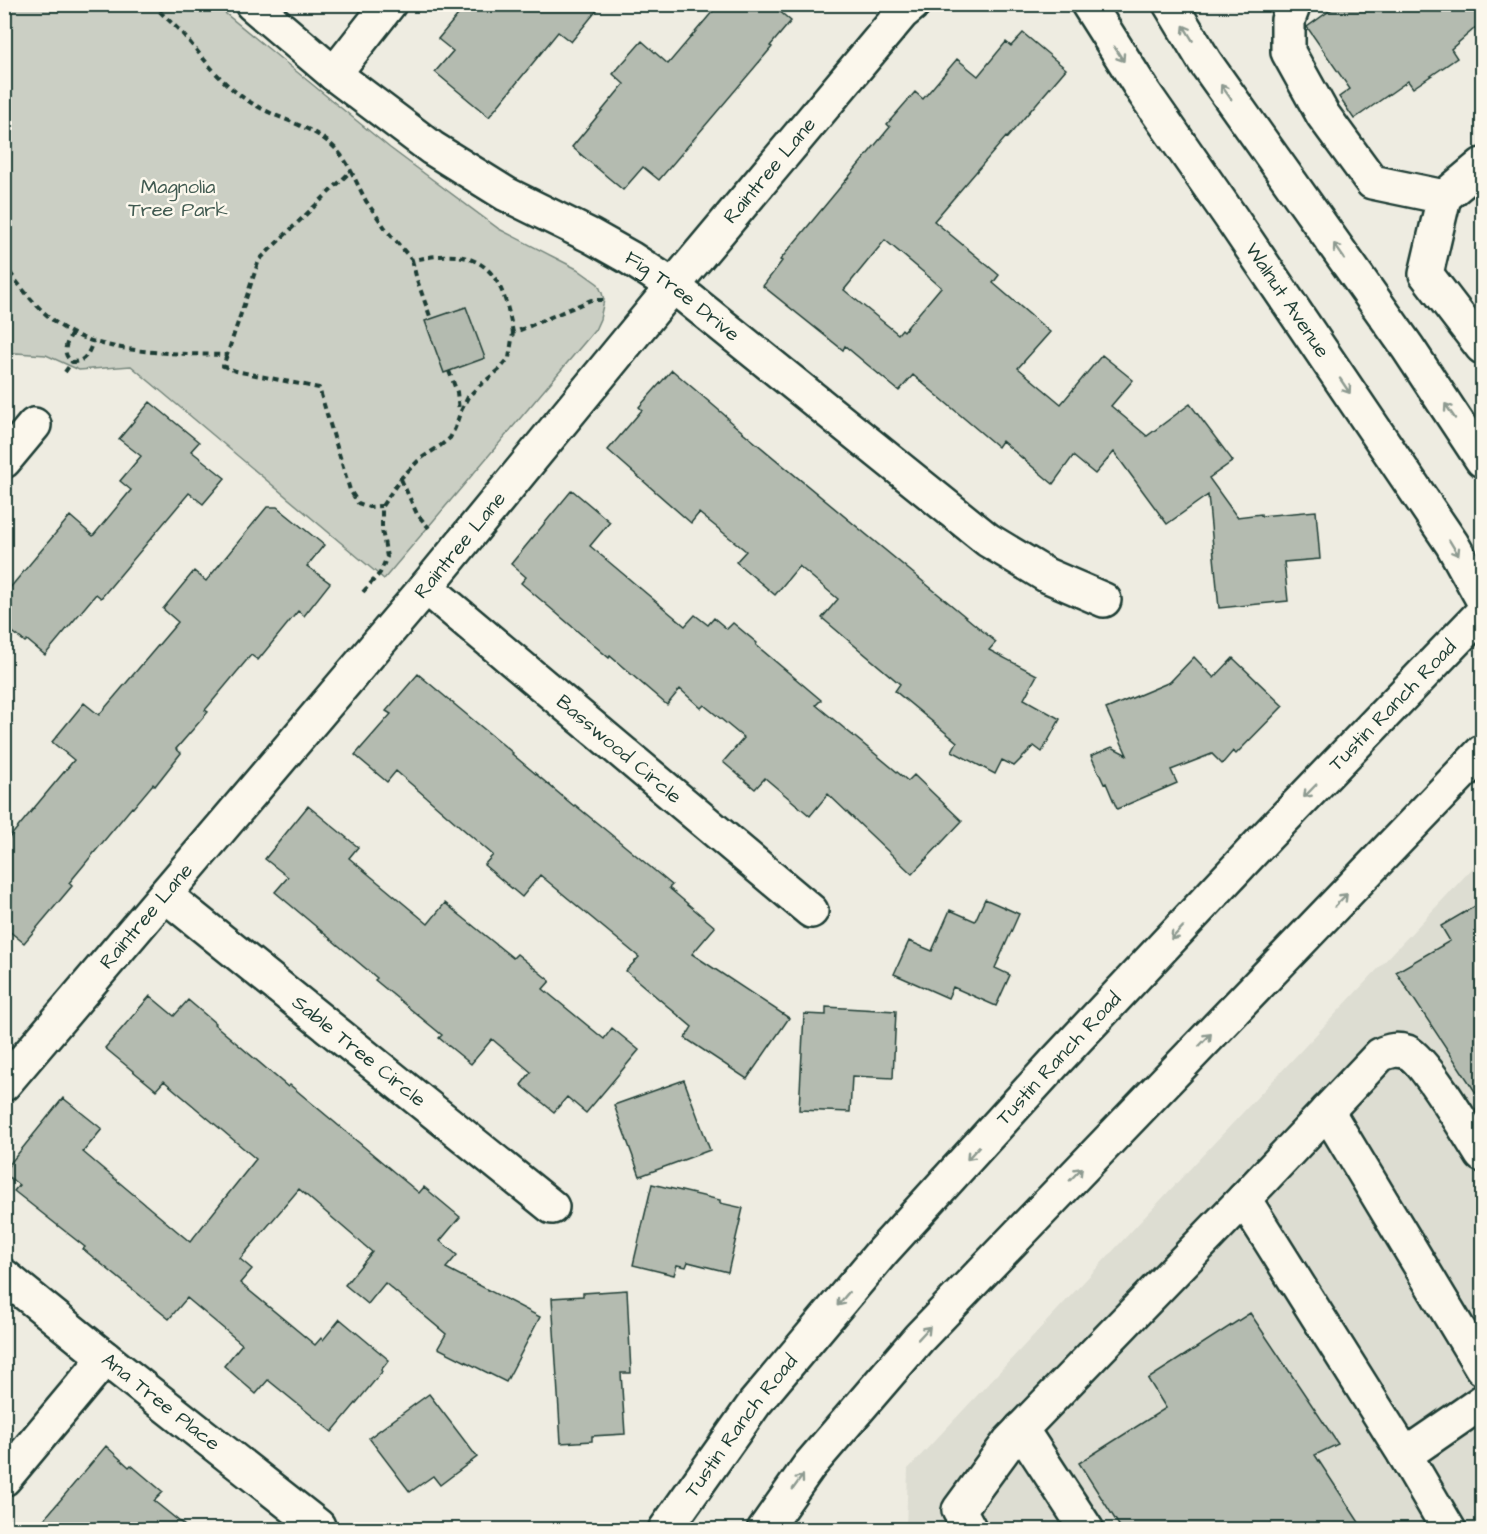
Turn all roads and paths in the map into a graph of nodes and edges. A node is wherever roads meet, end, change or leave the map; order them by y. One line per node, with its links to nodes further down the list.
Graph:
1 (152, 4): 10 (path)
2 (252, 4): 8 (street, Fig Tree Drive)
3 (389, 4): 8 (street)
4 (914, 4): 14 (street, Raintree Lane)
5 (1088, 4): 34 (street, Walnut Avenue, one-way to 34)
6 (1170, 4): 27 (street, one-way to 6)
7 (1294, 4): 11 (street)
8 (334, 74): 14 (street, Fig Tree Drive)
9 (1482, 165): 11 (street)
10 (351, 171): 12 (path); 21 (path)
11 (1444, 197): 20 (street)
12 (412, 260): 16 (path); 18 (path)
13 (4, 264): 17 (path)
14 (673, 286): 32 (street, Raintree Lane); 35 (street, Fig Tree Drive)
15 (604, 300): 18 (path)
16 (431, 319)
17 (72, 333): 19 (path); 22 (path)
18 (513, 333): 25 (path)
19 (93, 341): 21 (path); 22 (path)
20 (1482, 347)
21 (226, 355): 30 (path)
22 (72, 362): 24 (path)
23 (449, 371): 25 (path)
24 (65, 372)
25 (460, 413): 29 (path)
26 (34, 424): 28 (street)
27 (1482, 460)
28 (4, 461)
29 (401, 478): 30 (path); 31 (path)
30 (381, 506): 33 (path)
31 (429, 528)
32 (426, 587): 38 (street, Raintree Lane); 39 (street, Basswood Circle)
33 (363, 592)
34 (1482, 598)
35 (1104, 600)
36 (1482, 613): 53 (street, Tustin Ranch Road, one-way to 53)
37 (1482, 752): 54 (street, one-way to 37)
38 (165, 895): 40 (street, Raintree Lane); 44 (street, Sable Tree Circle)
39 (811, 910)
40 (4, 1084)
41 (1327, 1111): 42 (street); 43 (street); 47 (street)
42 (1482, 1155)
43 (1244, 1199): 49 (street); 50 (street)
44 (552, 1207)
45 (4, 1276): 46 (street, Ana Tree Place)
46 (105, 1359): 51 (street); 52 (street, Ana Tree Place)
47 (1482, 1368)
48 (1482, 1402): 50 (street)
49 (1021, 1429): 55 (street); 56 (street)
50 (1405, 1455): 57 (street)
51 (4, 1479)
52 (318, 1526)
53 (665, 1530)
54 (764, 1530)
55 (970, 1530)
56 (1088, 1530)
57 (1449, 1530)

